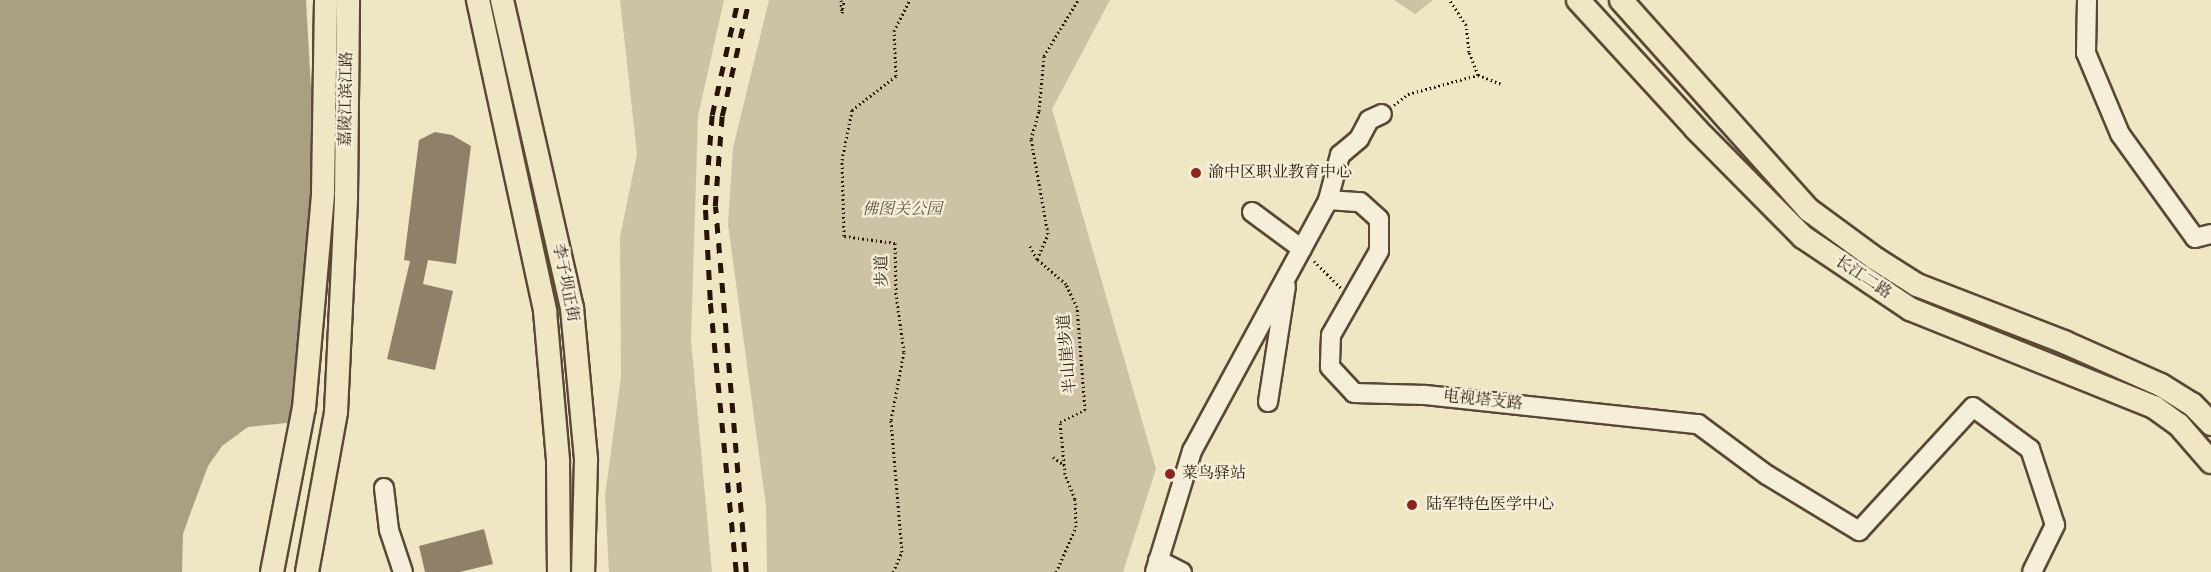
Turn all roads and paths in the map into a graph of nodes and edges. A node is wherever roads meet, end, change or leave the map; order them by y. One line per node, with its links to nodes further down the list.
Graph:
1 (326, 0): 30 (main road, 嘉陵江滨江路)
2 (348, 0): 28 (main road, 嘉陵江滨江路)
3 (478, 0): 32 (main road, 李子坝正街)
4 (502, 0): 33 (main road, 李子坝正街)
5 (910, 0): 34 (path, 步道)
6 (1078, 0): 19 (path)
7 (1450, 0): 11 (path)
8 (1578, 0): 25 (main road, 长江二路)
9 (1621, 0): 23 (main road, 长江二路)
10 (2087, 0): 16 (street)
11 (1478, 75): 12 (path); 13 (path)
12 (1502, 84)
13 (1382, 114): 14 (street)
14 (1328, 200): 18 (street); 21 (street, 电视塔支路)
15 (1252, 212): 18 (street)
16 (2211, 234)
17 (1030, 246): 19 (path)
18 (1302, 249): 20 (street); 21 (path)
19 (1037, 259): 26 (path, 半山崖步道)
20 (1288, 275): 22 (street); 29 (street)
21 (1351, 298): 37 (street, 电视塔支路)
22 (1268, 402)
23 (2211, 423)
24 (1053, 457): 26 (path)
25 (2211, 462)
26 (1064, 465): 35 (path, 半山崖步道)
27 (384, 488): 31 (street)
28 (310, 565)
29 (1157, 566): 36 (street)
30 (272, 572)
31 (403, 572)
32 (559, 572)
33 (583, 572)
34 (893, 572)
35 (1056, 572)
36 (1182, 572)
37 (2032, 572)

